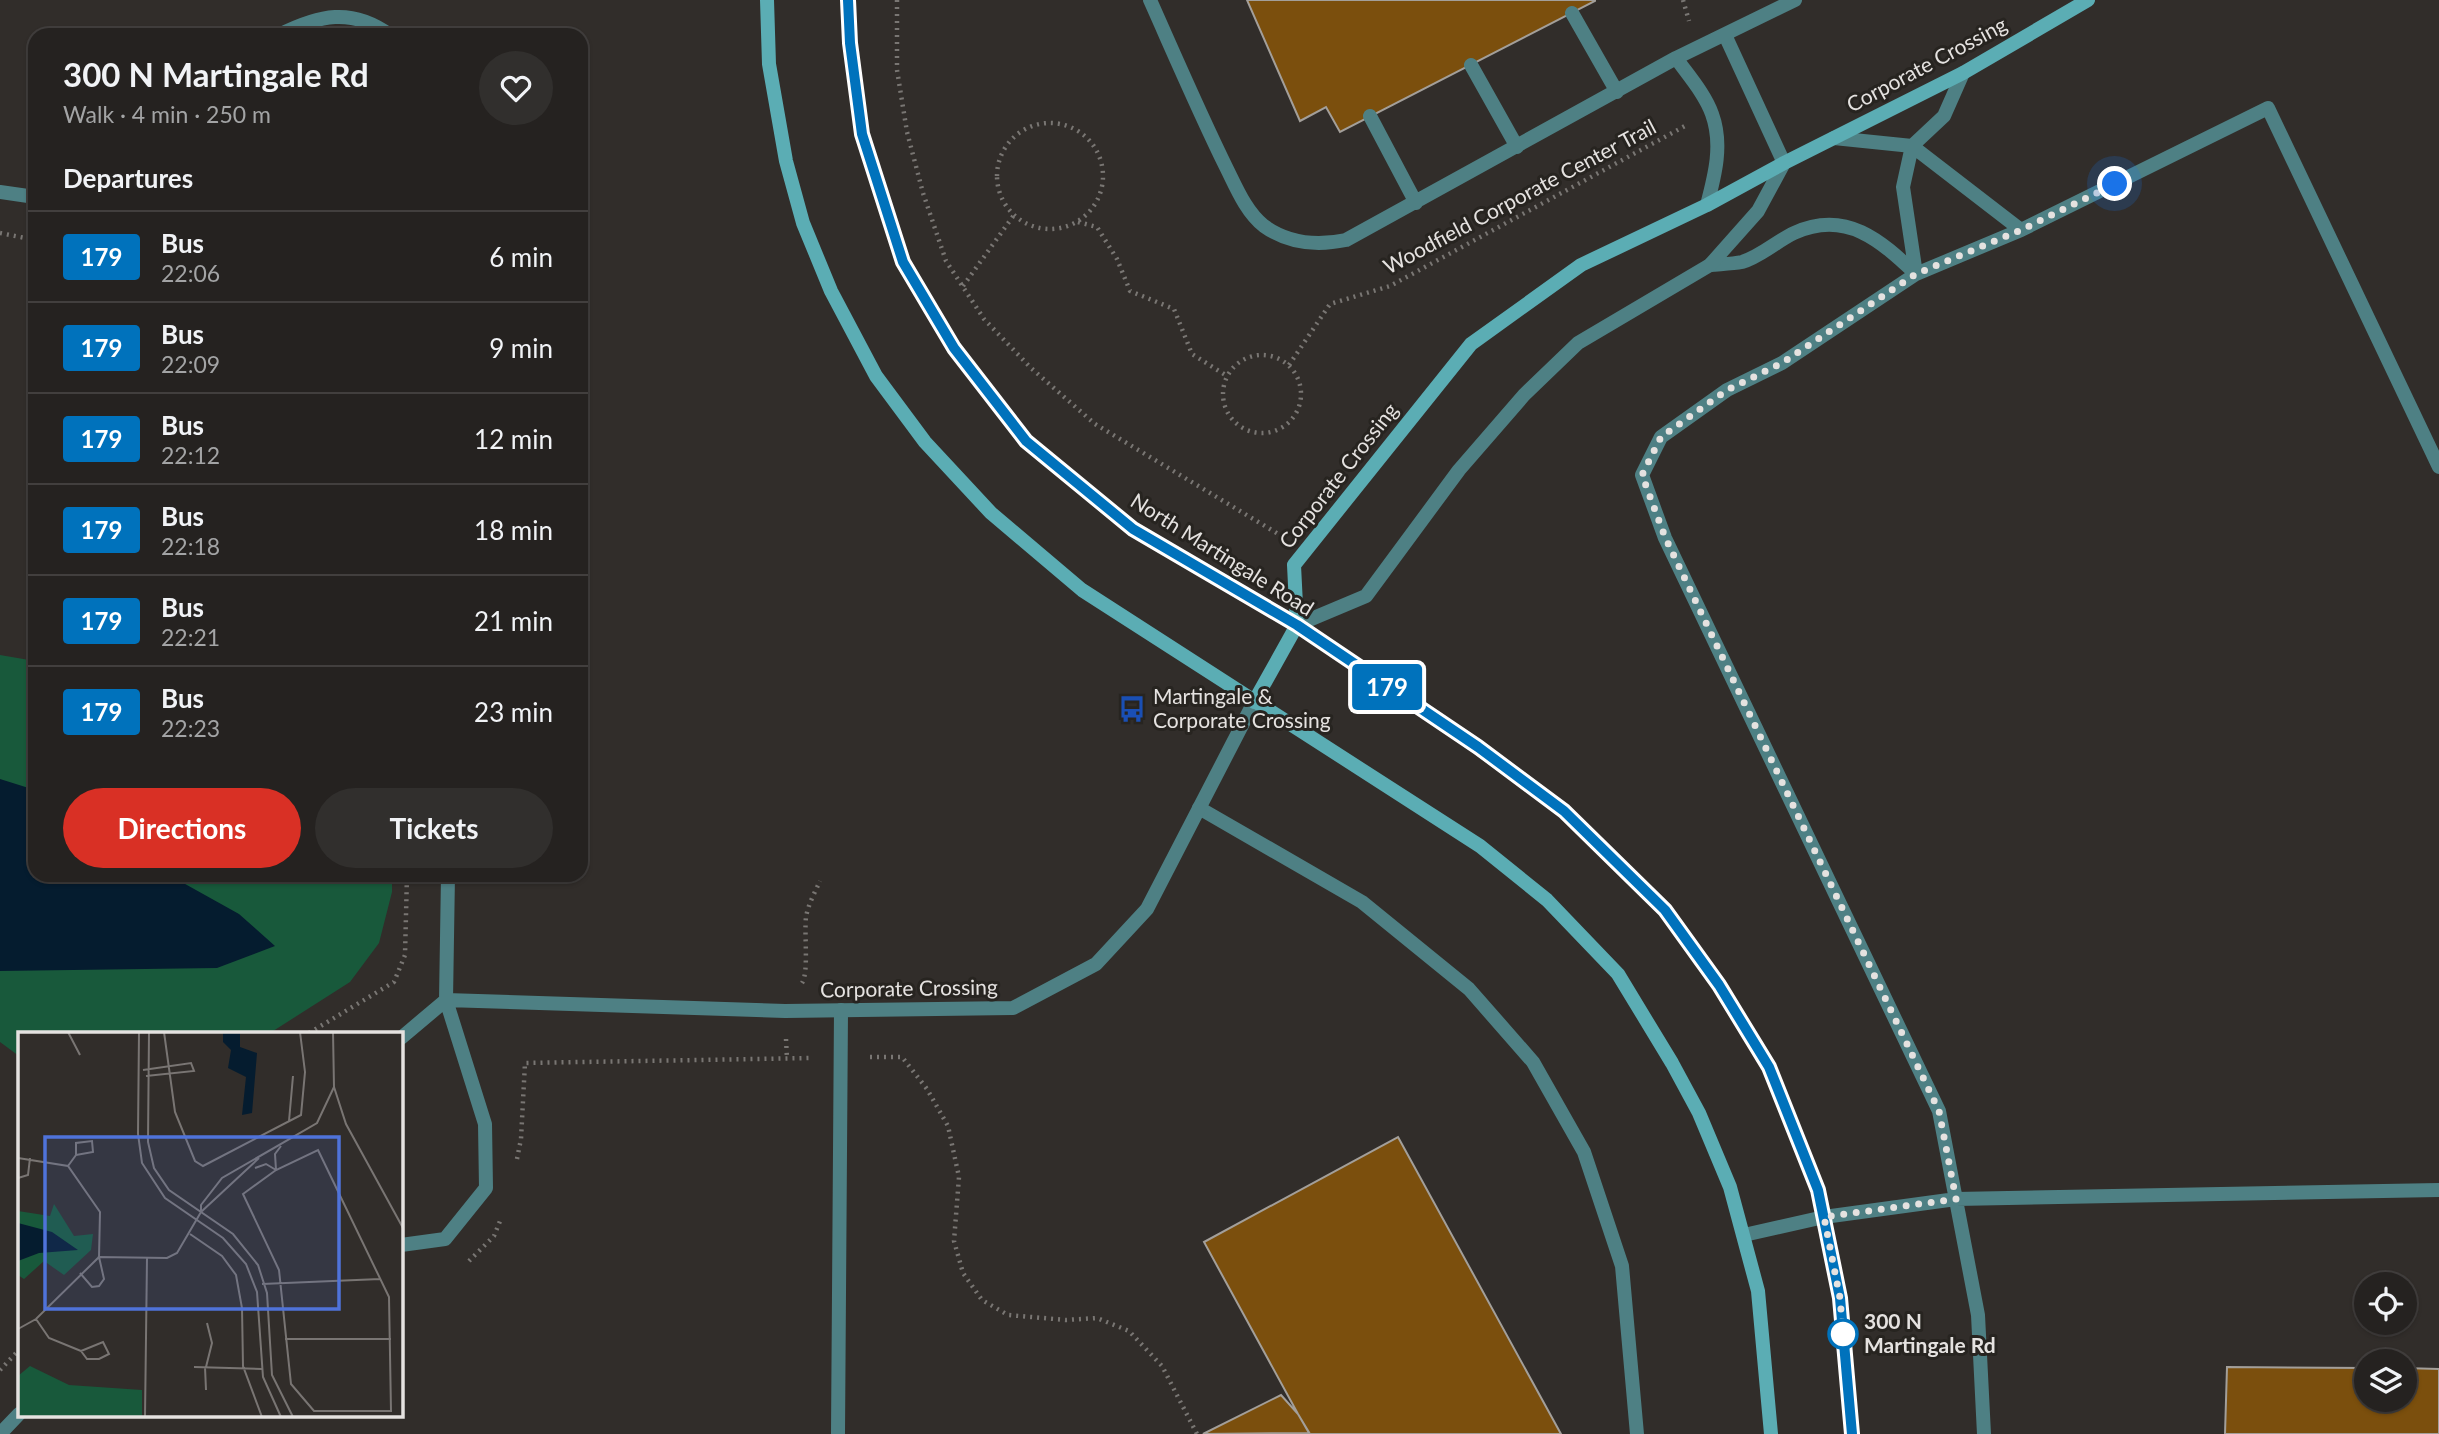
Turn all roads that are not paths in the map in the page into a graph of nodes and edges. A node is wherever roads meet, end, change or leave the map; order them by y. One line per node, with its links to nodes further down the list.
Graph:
1 (767, 0): 28 (street)
2 (848, 0): 27 (street, North Martingale Road)
3 (1150, 0): 21 (street)
4 (1796, 0): 9 (street)
5 (2088, 0): 12 (street, Corporate Crossing)
6 (1572, 13): 13 (street)
7 (293, 28): 8 (street)
8 (379, 28)
9 (1725, 36): 10 (street); 18 (street)
10 (1676, 58): 13 (street); 22 (street)
11 (1471, 65): 17 (street)
12 (1963, 73): 15 (street, Corporate Crossing); 16 (street)
13 (1617, 92): 17 (street)
14 (1370, 116): 21 (street)
15 (1834, 138): 16 (street); 18 (street, Corporate Crossing)
16 (1912, 146): 23 (street); 25 (street)
17 (1517, 147): 21 (street)
18 (1784, 163): 22 (street, Corporate Crossing); 24 (street)
19 (0, 192): 20 (street)
20 (28, 196)
21 (1416, 203)
22 (1706, 205): 27 (street, Corporate Crossing)
23 (2021, 230): 25 (street); 26 (street)
24 (1710, 265): 25 (street); 27 (street)
25 (1916, 274): 35 (street)
26 (2439, 467)
27 (1297, 625): 28 (street); 36 (street, North Martingale Road)
28 (1254, 702): 29 (street, Corporate Crossing); 37 (street)
29 (1199, 808): 32 (street, Corporate Crossing); 42 (street)
30 (448, 882): 31 (street)
31 (446, 1000): 32 (street, Corporate Crossing); 33 (street); 38 (street)
32 (841, 1010): 41 (street)
33 (402, 1037)
34 (2439, 1190): 35 (street)
35 (1956, 1199): 36 (street); 45 (street)
36 (1824, 1217): 37 (street); 44 (street, North Martingale Road)
37 (1744, 1235): 43 (street)
38 (402, 1245)
39 (18, 1415): 40 (street)
40 (0, 1434)
41 (838, 1434)
42 (1637, 1434)
43 (1771, 1434)
44 (1852, 1434)
45 (1984, 1434)

